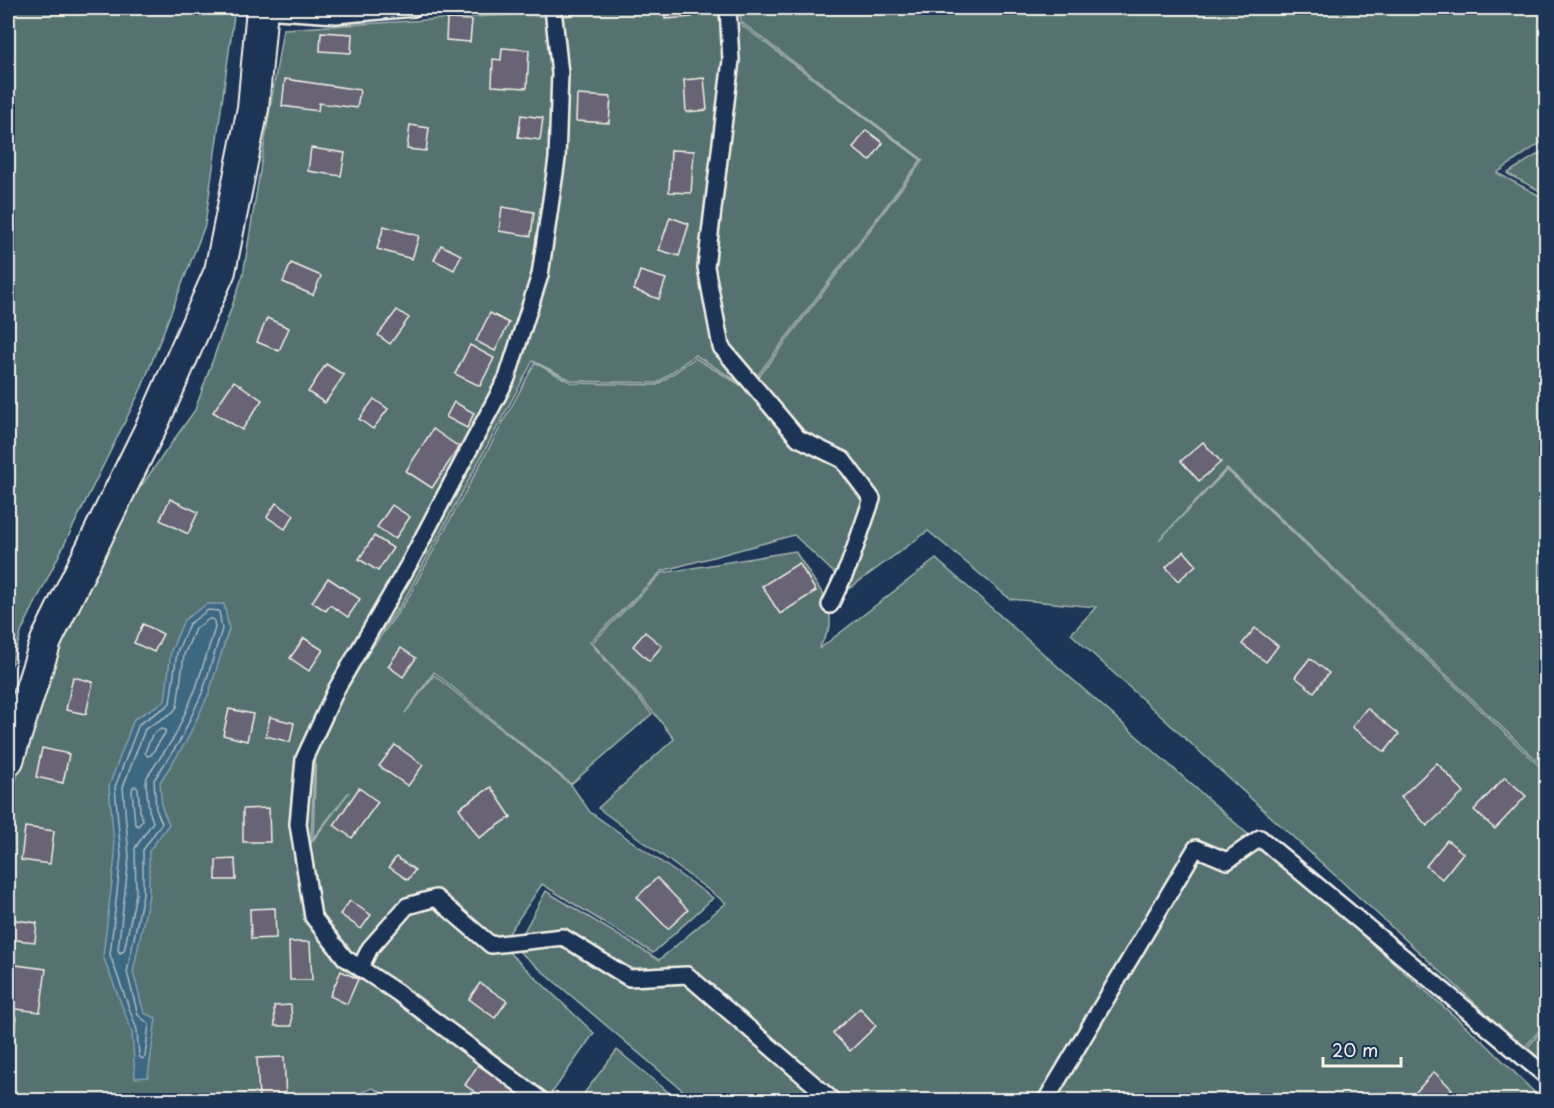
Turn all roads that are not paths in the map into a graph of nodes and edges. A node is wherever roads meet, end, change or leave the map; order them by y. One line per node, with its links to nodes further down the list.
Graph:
1 (414, 8): 4 (lane)
2 (553, 8): 7 (lane)
3 (728, 8): 5 (lane)
4 (262, 9): 6 (street)
5 (830, 606)
6 (8, 760)
7 (360, 968): 9 (lane); 10 (lane)
8 (1546, 1076): 11 (lane)
9 (541, 1101)
10 (832, 1101)
11 (1046, 1101)

